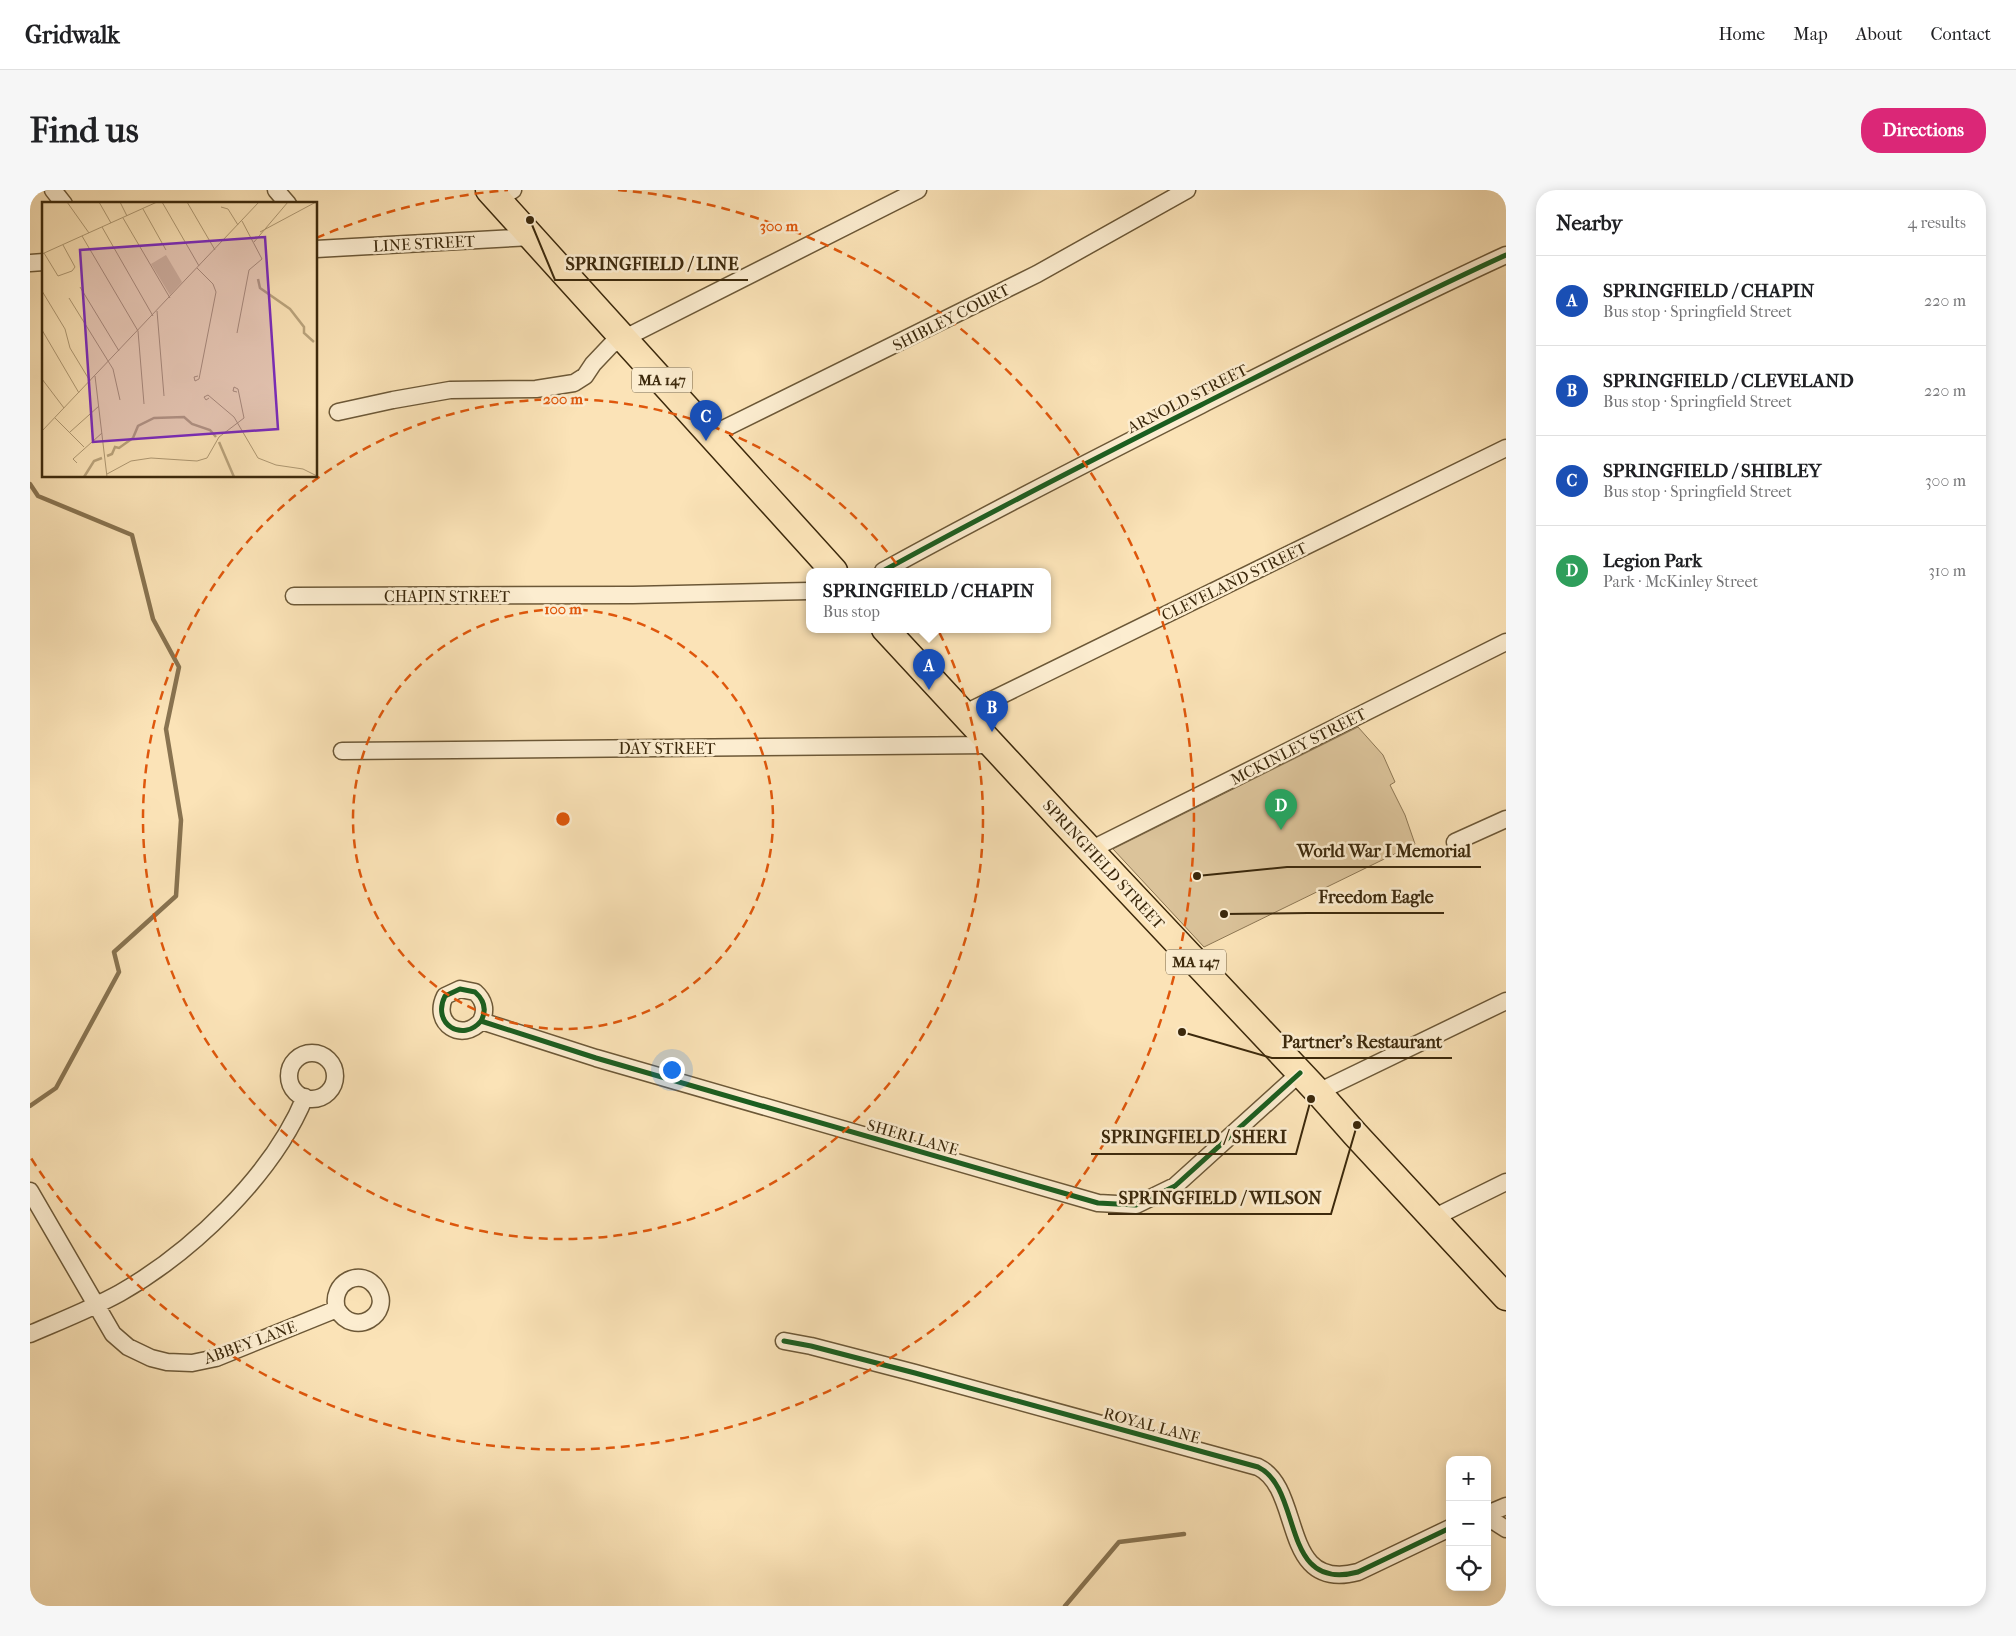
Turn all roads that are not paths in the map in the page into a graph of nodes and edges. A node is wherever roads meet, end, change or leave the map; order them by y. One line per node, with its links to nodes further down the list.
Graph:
1 (53, 190): 6 (street)
2 (276, 190): 7 (street)
3 (918, 190): 11 (street)
4 (1187, 190): 13 (street, SHIBLEY COURT)
5 (500, 193): 8 (main road, MA 147)
6 (62, 202)
7 (286, 202)
8 (532, 237): 9 (street, LINE STREET); 11 (main road, MA 147)
9 (318, 249)
10 (1506, 255): 16 (street, ARNOLD STREET)
11 (623, 338): 12 (street); 13 (main road, MA 147)
12 (338, 412)
13 (711, 435): 15 (main road, MA 147)
14 (1506, 448): 21 (street, CLEVELAND STREET)
15 (831, 568)
16 (889, 568)
17 (806, 591): 18 (street, CHAPIN STREET)
18 (294, 596)
19 (889, 633): 21 (main road, SPRINGFIELD STREET / MA 147)
20 (1506, 642): 26 (street, MCKINLEY STREET)
21 (963, 714): 22 (main road, SPRINGFIELD STREET / MA 147)
22 (992, 745): 23 (street, DAY STREET); 26 (main road, SPRINGFIELD STREET / MA 147)
23 (342, 751)
24 (1506, 818): 25 (street)
25 (1455, 842)
26 (1090, 850): 29 (main road, SPRINGFIELD STREET / MA 147)
27 (1506, 1001): 30 (street)
28 (481, 1021): 29 (street, SHERI LANE)
29 (1300, 1073): 30 (main road, SPRINGFIELD STREET / MA 147)
30 (1318, 1092): 34 (main road, SPRINGFIELD STREET / MA 147)
31 (305, 1097): 36 (street)
32 (1506, 1182): 34 (street)
33 (30, 1191): 36 (street, ABBEY LANE)
34 (1433, 1218): 35 (main road, SPRINGFIELD STREET / MA 147)
35 (1506, 1297)
36 (96, 1305): 37 (street, ABBEY LANE); 38 (street)
37 (337, 1309)
38 (30, 1334)
39 (784, 1342): 44 (street, ROYAL LANE)
40 (1506, 1506): 41 (street)
41 (1491, 1512)
42 (1491, 1521): 43 (street)
43 (1506, 1528)
44 (1446, 1530)

